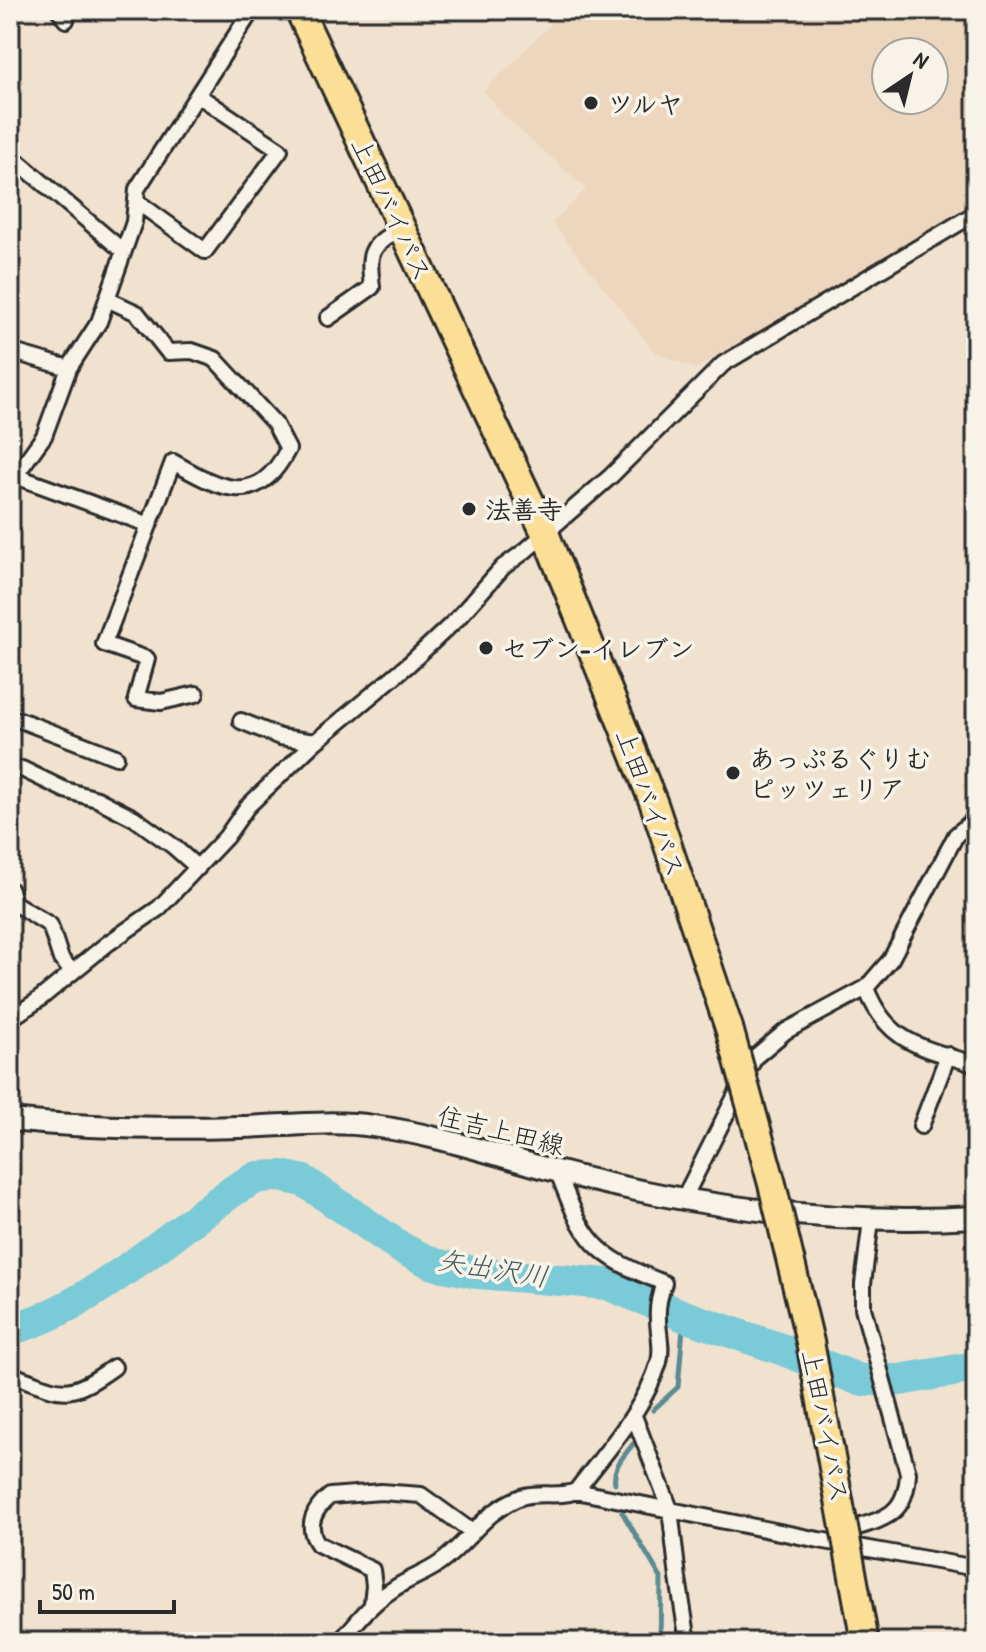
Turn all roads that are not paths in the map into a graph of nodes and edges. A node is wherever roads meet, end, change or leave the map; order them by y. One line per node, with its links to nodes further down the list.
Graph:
1 (252, 10): 3 (street)
2 (299, 10): 7 (highway, 上田バイパス)
3 (199, 96): 5 (street); 5 (street)
4 (10, 163): 8 (street)
5 (136, 201): 8 (street)
6 (976, 213): 15 (street)
7 (401, 228): 10 (street); 15 (highway, 上田バイパス)
8 (123, 251): 9 (street)
9 (109, 300): 12 (street); 14 (street)
10 (328, 318)
11 (10, 351): 12 (street)
12 (69, 368): 13 (street)
13 (12, 477): 14 (street)
14 (147, 524): 16 (street)
15 (545, 533): 19 (street); 47 (highway, 上田バイパス, bridge)
16 (196, 694)
17 (10, 720): 20 (street)
18 (241, 721): 19 (street)
19 (315, 742): 23 (street)
20 (116, 757)
21 (22, 769): 23 (street)
22 (976, 818): 26 (street)
23 (198, 868): 25 (street)
24 (10, 890): 25 (street)
25 (72, 971): 27 (street)
26 (866, 988): 28 (street); 33 (street)
27 (10, 1019)
28 (948, 1055): 29 (street); 31 (street)
29 (976, 1065)
30 (10, 1120): 32 (main road, 住吉上田線)
31 (921, 1126)
32 (558, 1172): 33 (main road, 住吉上田線); 38 (street)
33 (684, 1198): 35 (main road, 住吉上田線)
34 (976, 1217): 35 (main road, 住吉上田線)
35 (871, 1220): 42 (street)
36 (114, 1367): 37 (street)
37 (10, 1374)
38 (634, 1416): 39 (street); 40 (street)
39 (576, 1491): 40 (street); 41 (street)
40 (670, 1509): 42 (street); 46 (street)
41 (471, 1531): 44 (street); 44 (street)
42 (819, 1540): 43 (street)
43 (976, 1568)
44 (372, 1603): 45 (street)
45 (340, 1642)
46 (688, 1642)
47 (865, 1642)

